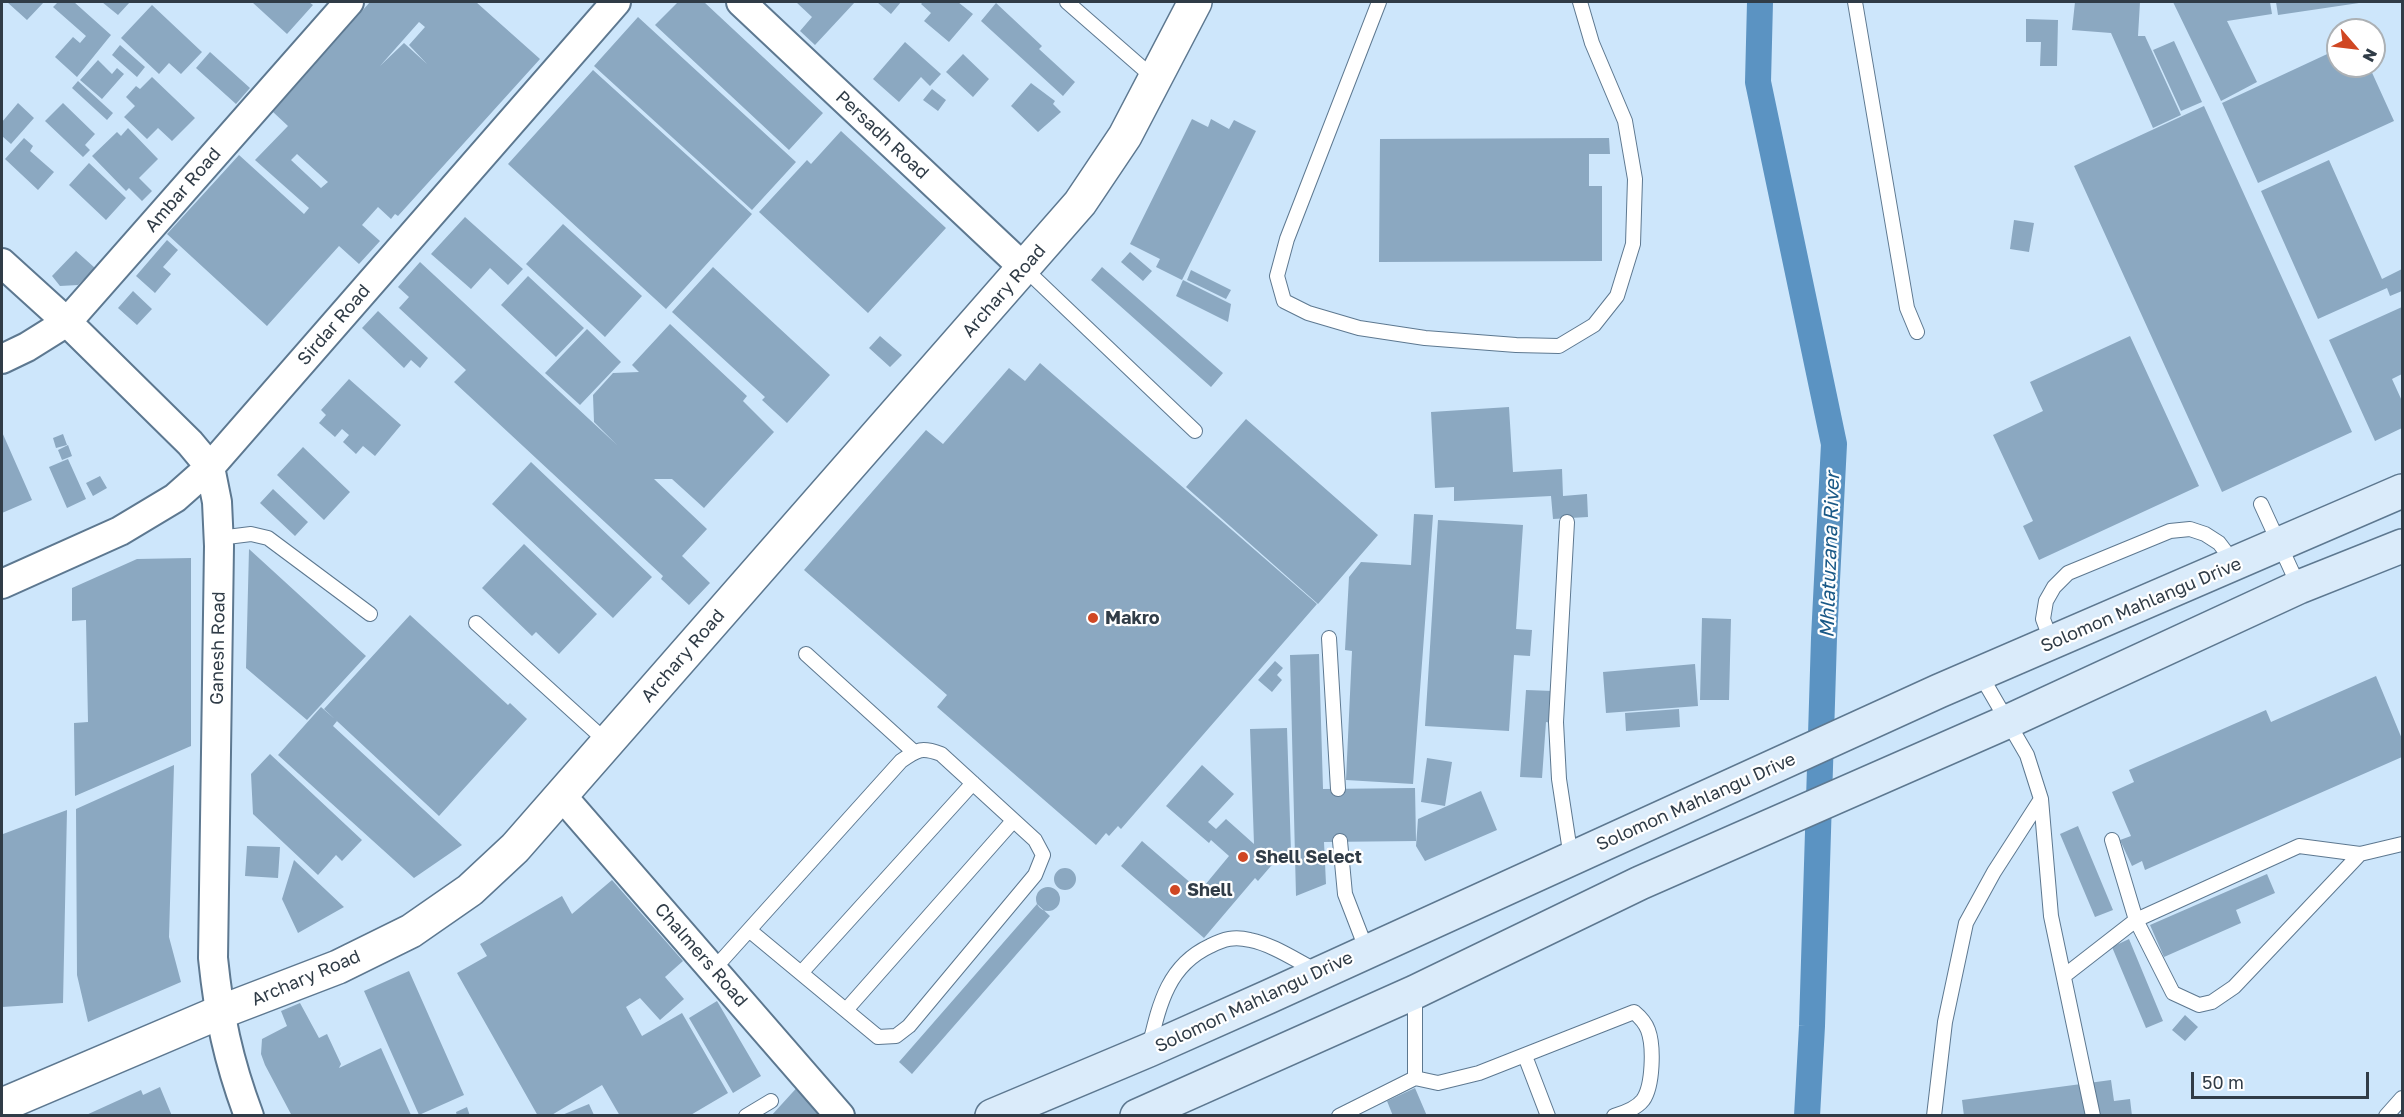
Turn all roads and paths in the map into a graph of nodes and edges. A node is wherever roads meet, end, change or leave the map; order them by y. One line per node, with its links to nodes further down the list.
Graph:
1 (349, 2): 12 (street, Ambar Road)
2 (616, 2): 16 (street, Sirdar Road)
3 (741, 2): 11 (street, Persadh Road)
4 (1067, 2): 9 (lane)
5 (1195, 2): 9 (street, Archary Road)
6 (1379, 2): 7 (lane)
7 (1580, 2)
8 (1855, 2): 13 (lane)
9 (1155, 79): 11 (street, Archary Road)
10 (2, 263): 12 (street, Ganesh Road)
11 (1024, 268): 15 (lane); 33 (street, Archary Road)
12 (67, 322): 14 (street, Ambar Road); 16 (street, Ganesh Road)
13 (1917, 332)
14 (2, 359)
15 (1195, 431)
16 (210, 467): 20 (street, Ganesh Road); 24 (street, Sirdar Road)
17 (2403, 491): 21 (main road, Solomon Mahlangu Drive)
18 (2261, 504): 21 (lane)
19 (1567, 522): 44 (lane)
20 (219, 538): 26 (lane); 54 (street, Ganesh Road)
21 (2281, 545): 23 (main road, Solomon Mahlangu Drive); 25 (lane)
22 (2403, 546): 25 (main road)
23 (2235, 564): 29 (main road, Solomon Mahlangu Drive); 29 (lane)
24 (2, 584)
25 (2299, 587): 32 (main road)
26 (370, 614)
27 (476, 623): 33 (lane)
28 (1329, 638): 36 (lane)
29 (2052, 643): 31 (main road, Solomon Mahlangu Drive)
30 (807, 654): 34 (lane)
31 (1980, 674): 32 (lane); 44 (main road, Solomon Mahlangu Drive)
32 (2009, 721): 38 (lane); 52 (main road)
33 (608, 742): 37 (street, Archary Road)
34 (914, 752): 35 (lane); 46 (lane)
35 (973, 783): 39 (lane); 49 (lane)
36 (1338, 789)
37 (561, 795): 48 (street, Chalmers Road); 54 (street, Archary Road)
38 (2041, 799): 51 (lane); 69 (lane)
39 (1012, 821): 53 (lane); 53 (lane)
40 (2112, 840): 45 (lane)
41 (1340, 842): 47 (lane)
42 (2403, 844): 43 (lane)
43 (2360, 854): 45 (lane); 45 (lane)
44 (1571, 858): 47 (main road, Solomon Mahlangu Drive)
45 (2136, 921): 51 (lane)
46 (749, 930): 48 (lane); 49 (lane)
47 (1367, 951): 50 (main road, Solomon Mahlangu Drive)
48 (713, 970): 63 (street, Chalmers Road)
49 (801, 973): 53 (lane)
50 (1319, 973): 55 (main road, Solomon Mahlangu Drive); 55 (lane)
51 (2064, 976): 70 (lane)
52 (1415, 992): 57 (lane); 65 (main road)
53 (846, 1010)
54 (218, 1013): 60 (street, Archary Road); 61 (street, Ganesh Road)
55 (1149, 1050): 64 (main road, Solomon Mahlangu Drive)
56 (1525, 1056): 57 (lane); 67 (lane); 68 (lane)
57 (1415, 1078): 66 (lane)
58 (2403, 1098): 71 (lane)
59 (771, 1101): 62 (lane)
60 (2, 1106)
61 (249, 1116)
62 (746, 1116)
63 (840, 1116)
64 (992, 1116)
65 (1137, 1116)
66 (1340, 1116)
67 (1548, 1116)
68 (1614, 1116)
69 (1934, 1116)
70 (2093, 1116)
71 (2386, 1116)

